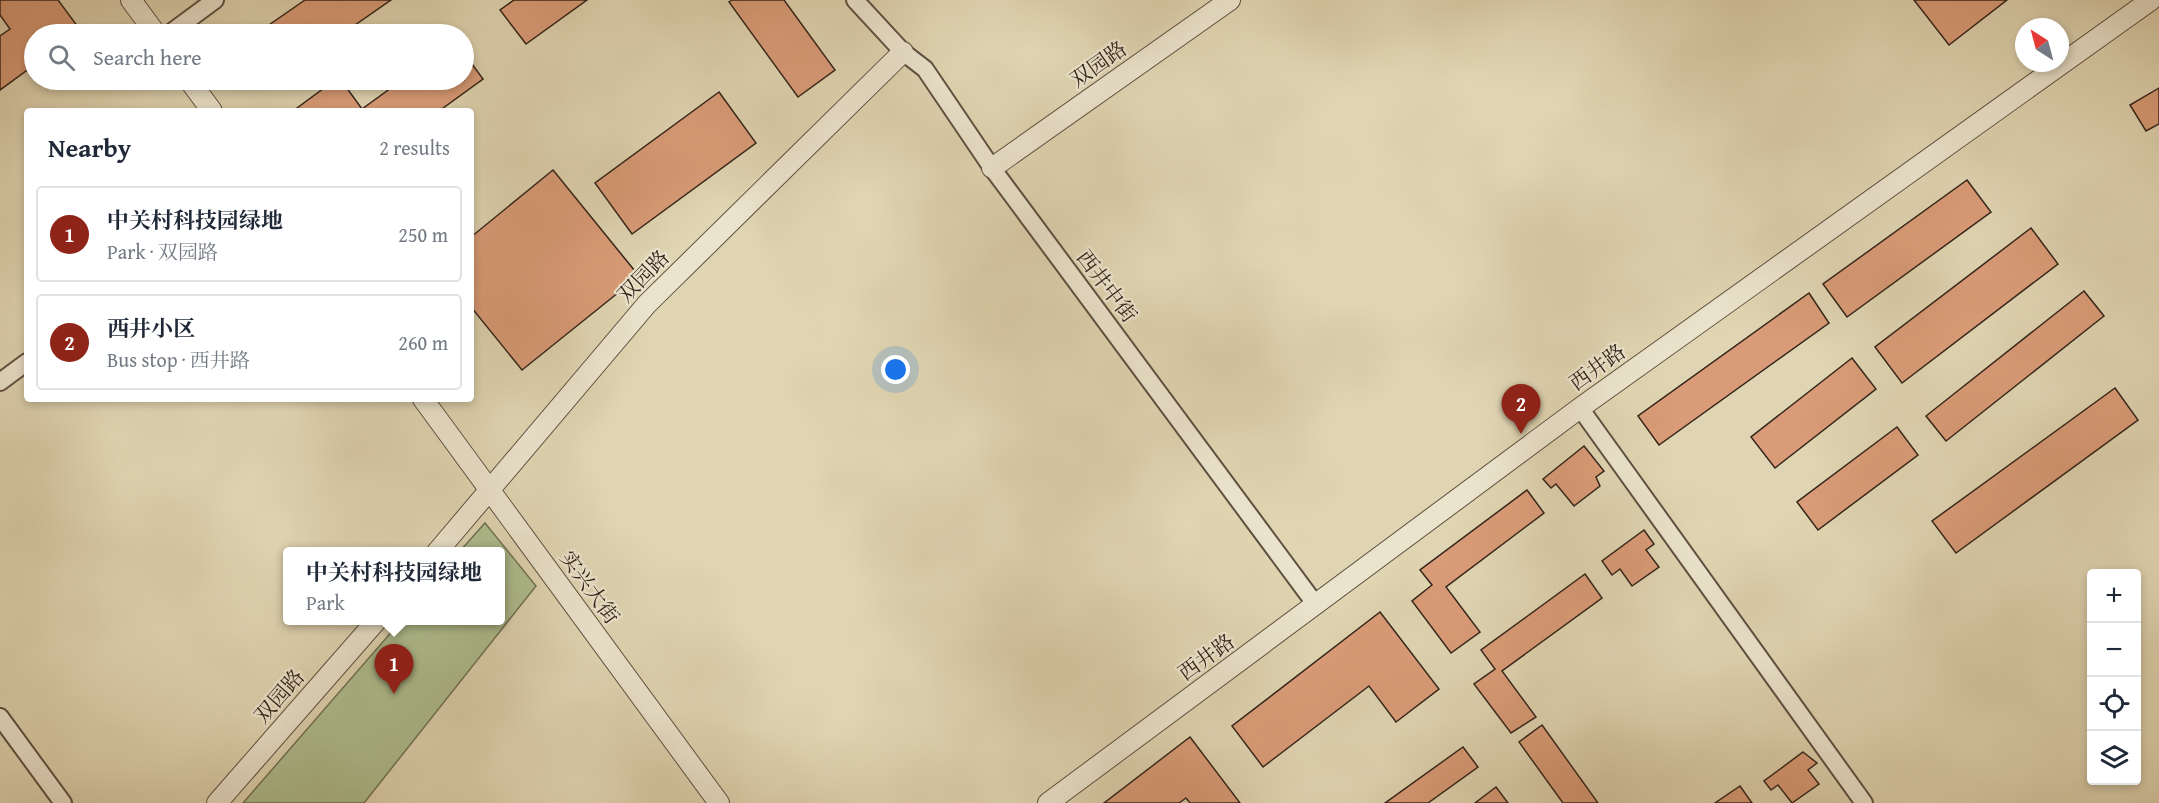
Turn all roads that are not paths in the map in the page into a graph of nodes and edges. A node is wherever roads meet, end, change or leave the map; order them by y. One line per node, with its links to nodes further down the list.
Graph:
1 (131, 0): 6 (street)
2 (215, 0): 7 (street)
3 (855, 0): 8 (street, 西井中街)
4 (1230, 0): 11 (street, 双园路)
5 (2151, 0): 15 (street, 西井路)
6 (149, 24)
7 (183, 24)
8 (903, 52): 11 (street, 西井中街); 16 (street, 双园路)
9 (196, 90): 10 (street)
10 (210, 108)
11 (992, 168): 18 (street, 西井中街)
12 (24, 364): 13 (street)
13 (0, 382)
14 (425, 402): 16 (street, 实兴大街)
15 (1580, 408): 18 (street, 西井路); 25 (street)
16 (490, 490): 17 (street, 双园路); 23 (street, 实兴大街)
17 (441, 547)
18 (1316, 606): 24 (street, 西井路)
19 (373, 625): 22 (street, 双园路)
20 (0, 717): 21 (street)
21 (63, 803)
22 (217, 803)
23 (719, 803)
24 (1048, 803)
25 (1864, 803)

